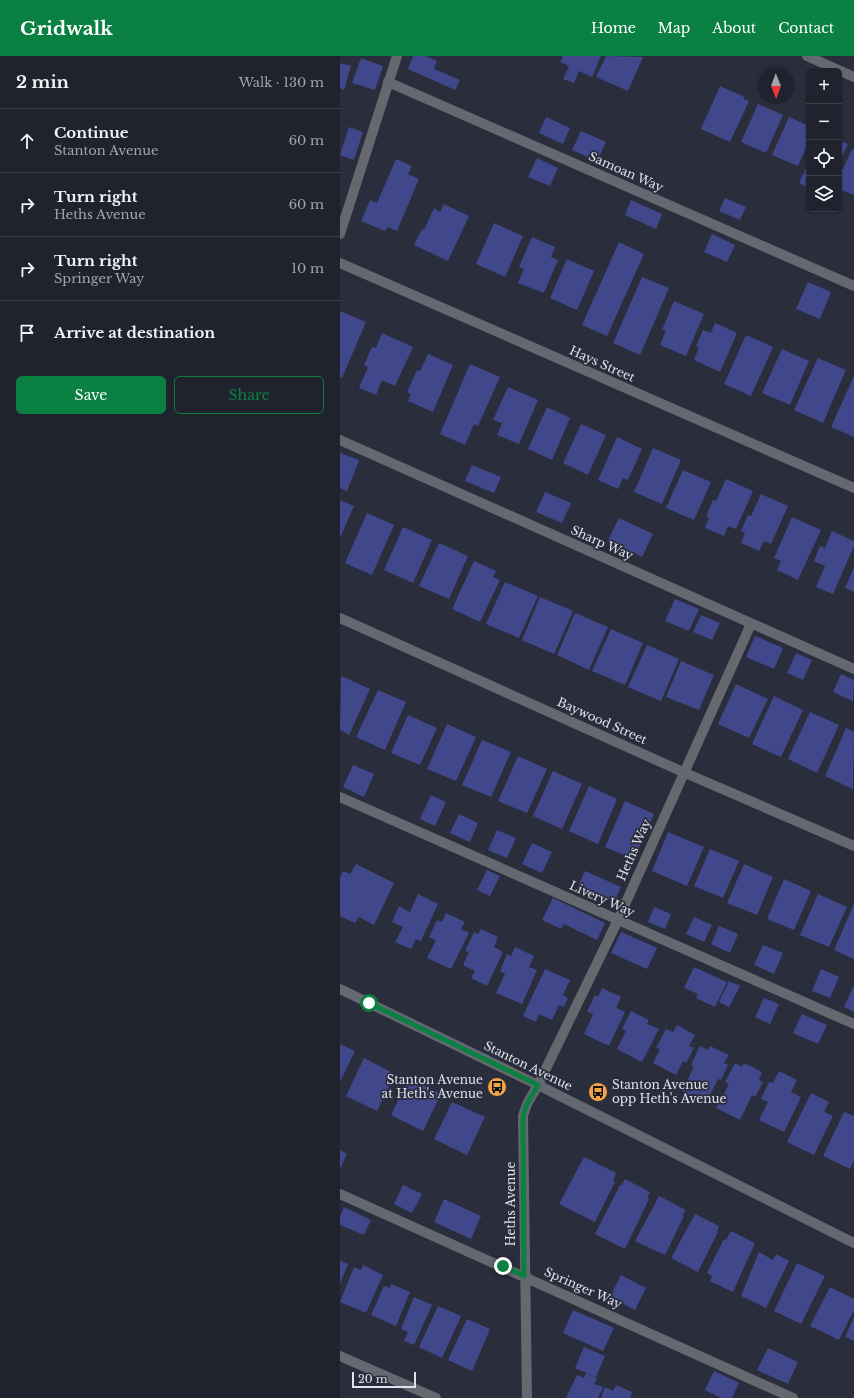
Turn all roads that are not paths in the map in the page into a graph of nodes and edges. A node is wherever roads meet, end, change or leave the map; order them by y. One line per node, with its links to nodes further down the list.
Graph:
1 (397, 56): 4 (street)
2 (807, 56): 3 (street)
3 (854, 77)
4 (388, 82): 5 (street); 7 (street, Samoan Way)
5 (340, 234)
6 (340, 263): 9 (street, Hays Street)
7 (854, 286)
8 (340, 440): 11 (street, Sharp Way)
9 (854, 488)
10 (340, 618): 13 (street, Baywood Street)
11 (751, 624): 12 (street, Sharp Way); 13 (street, Heths Way)
12 (854, 669)
13 (683, 772): 15 (street, Baywood Street); 16 (street, Heths Way)
14 (340, 797): 16 (street, Livery Way)
15 (854, 846)
16 (618, 920): 18 (street, Livery Way); 19 (street, Heths Way)
17 (340, 989): 19 (street, Stanton Avenue)
18 (854, 1024)
19 (538, 1085): 21 (street, Stanton Avenue); 22 (street, Heths Avenue)
20 (340, 1194): 22 (street, Springer Way)
21 (854, 1243)
22 (524, 1276): 25 (street, Heths Avenue); 26 (street, Springer Way)
23 (340, 1356): 24 (street)
24 (436, 1398)
25 (527, 1398)
26 (793, 1398)

